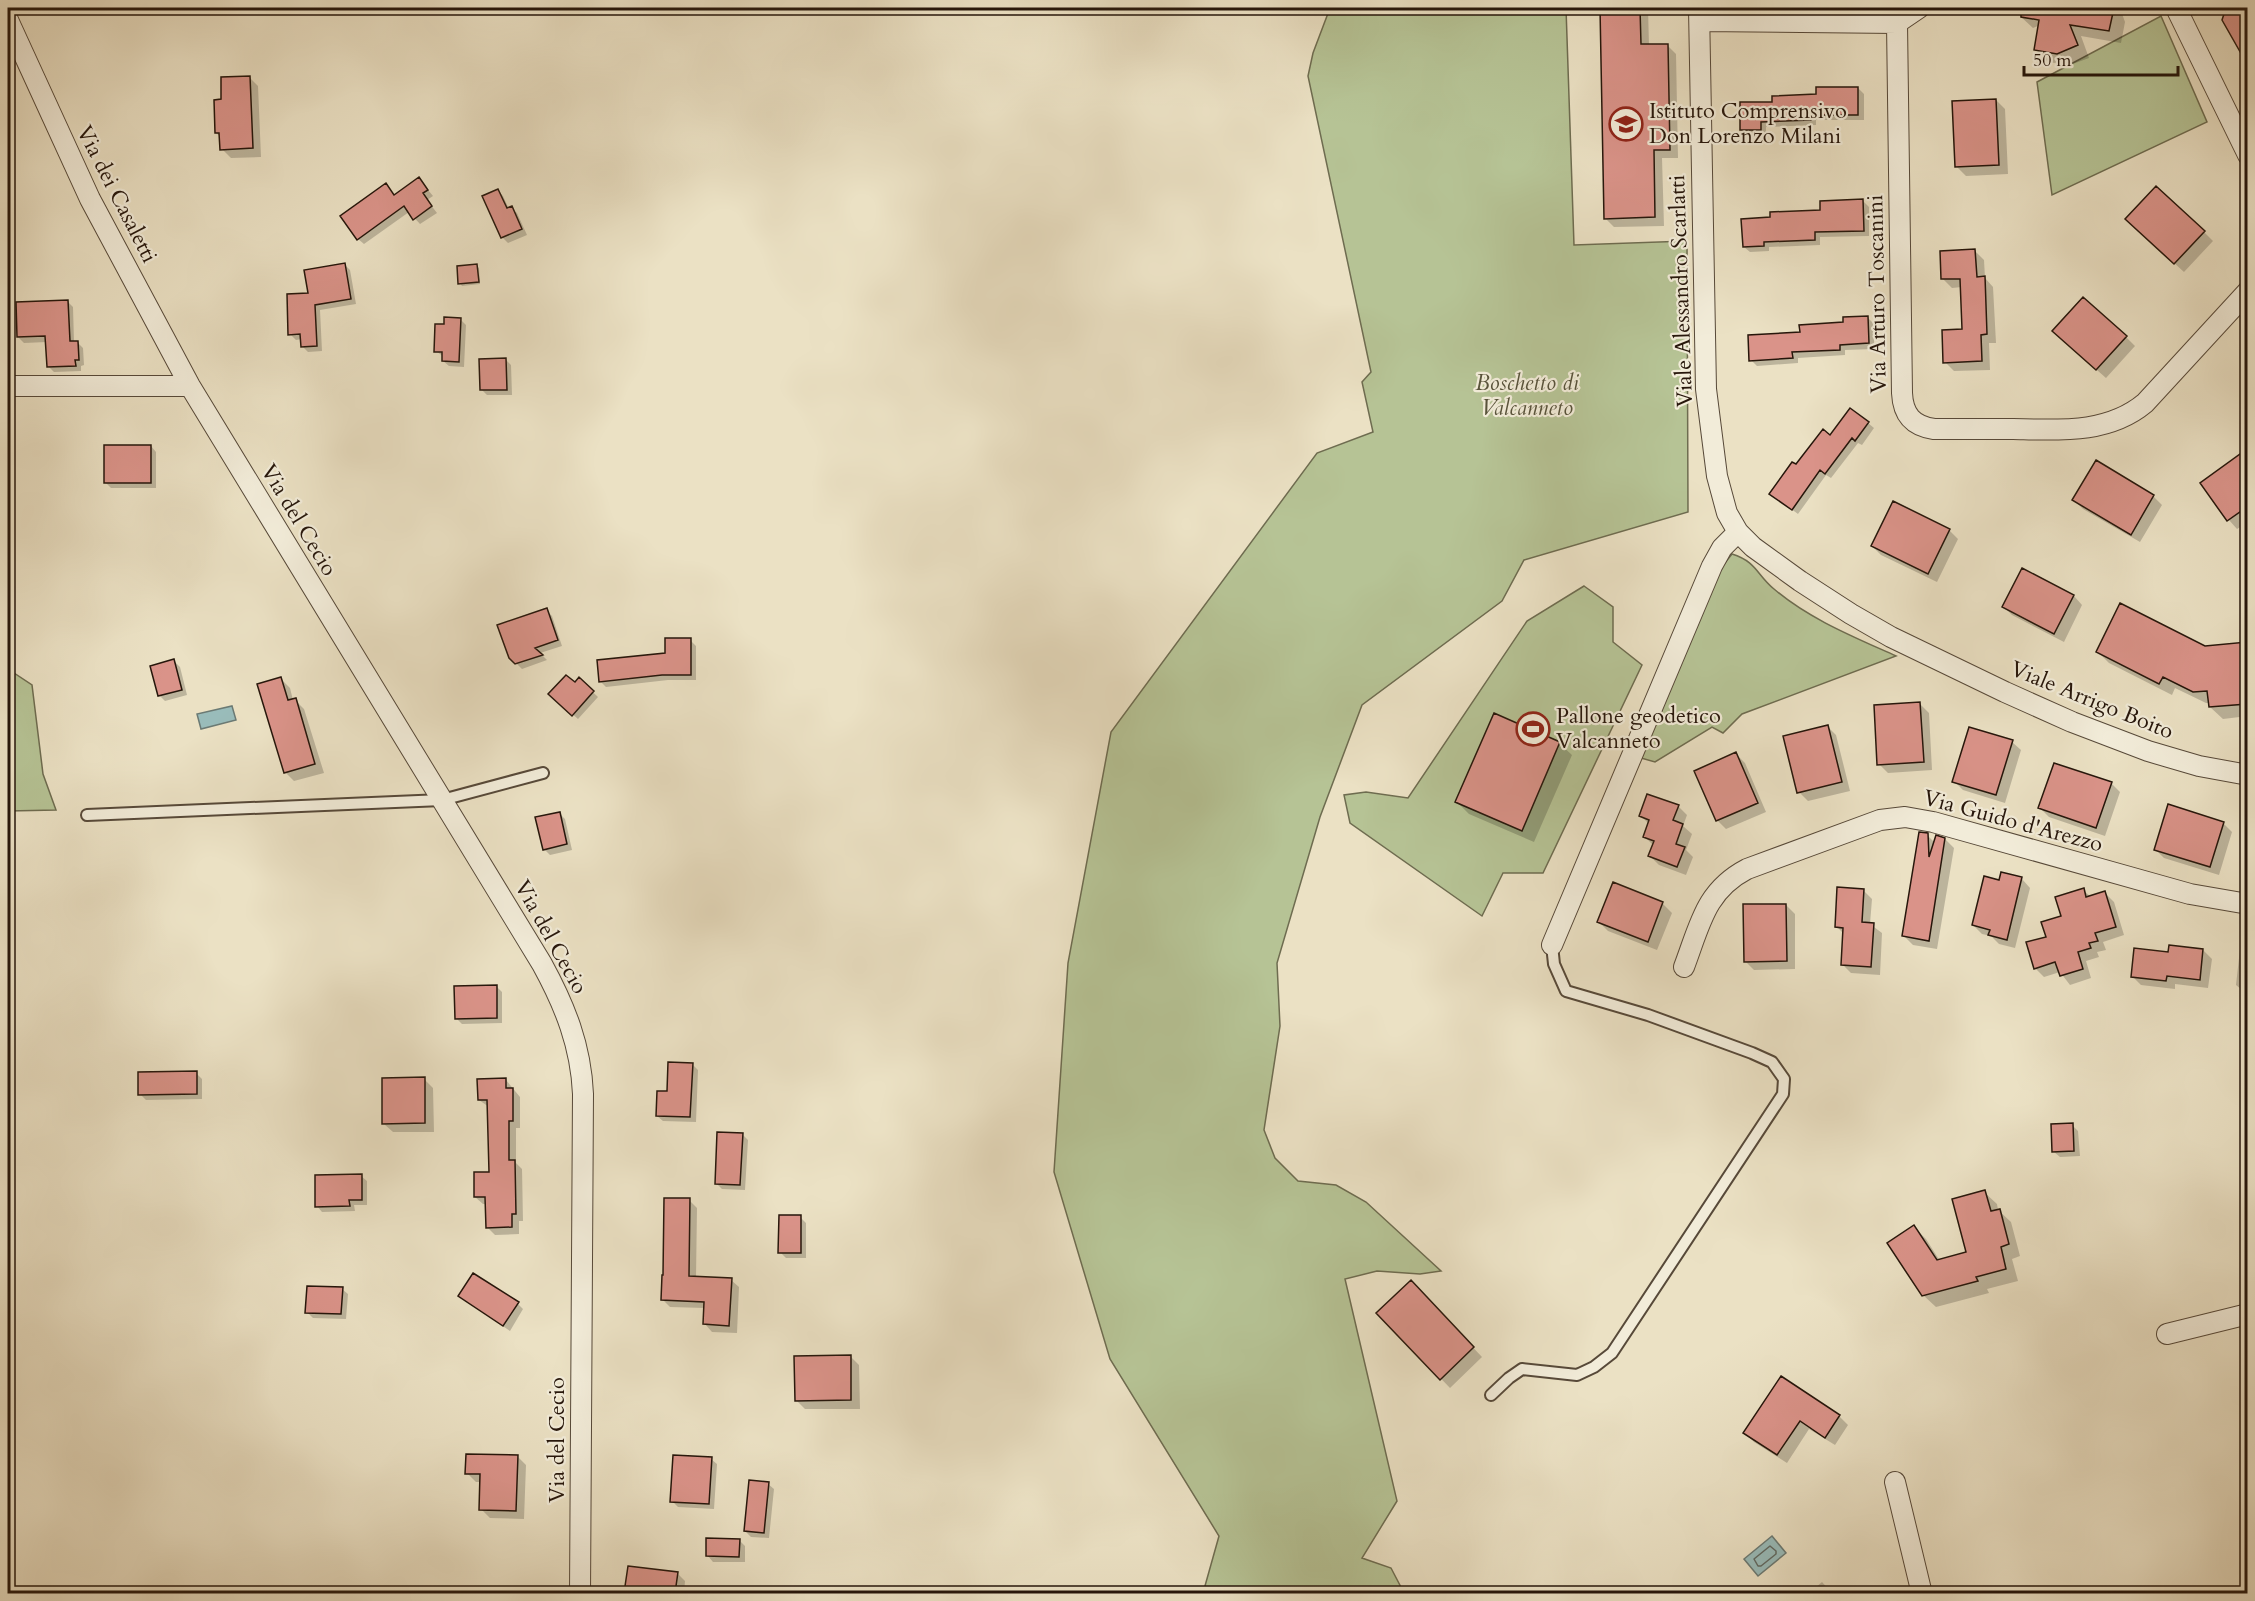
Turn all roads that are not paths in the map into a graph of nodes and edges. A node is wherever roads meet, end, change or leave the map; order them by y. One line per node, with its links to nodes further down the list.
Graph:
1 (1919, 8): 5 (street)
2 (2176, 8): 6 (street)
3 (1700, 14): 5 (street); 10 (street, Viale Alessandro Scarlatti)
4 (8, 20): 9 (street, Via dei Casaletti)
5 (1897, 23): 7 (street, Via Arturo Toscanini)
6 (2247, 155)
7 (2247, 291)
8 (8, 386): 9 (street)
9 (190, 386): 13 (street, Via del Cecio)
10 (1738, 532): 12 (street, Viale Arrigo Boito); 16 (street)
11 (543, 773): 13 (lane)
12 (2247, 775)
13 (442, 800): 14 (lane); 22 (street, Via del Cecio)
14 (87, 815)
15 (2247, 904): 17 (street, Via Guido d'Arezzo)
16 (1552, 945): 20 (lane)
17 (1684, 967)
18 (2247, 1314): 19 (street)
19 (2167, 1334)
20 (1491, 1395)
21 (1895, 1482): 23 (street)
22 (580, 1593)
23 (1922, 1593)

